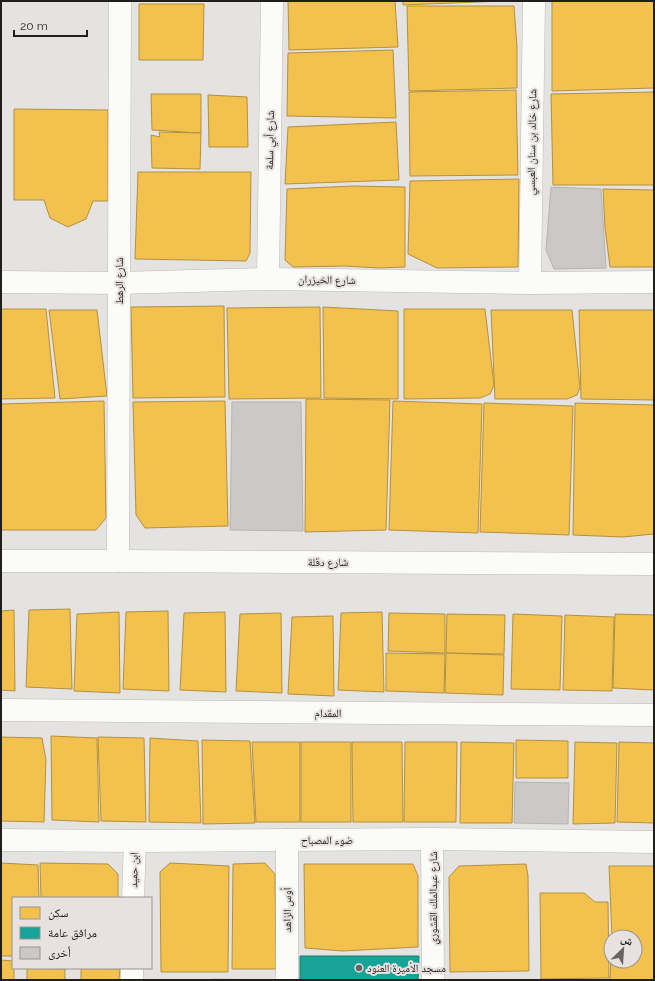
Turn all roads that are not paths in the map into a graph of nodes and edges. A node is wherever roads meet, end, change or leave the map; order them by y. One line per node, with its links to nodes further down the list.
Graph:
1 (120, 1): 7 (street, شارع الرهط)
2 (272, 1): 4 (street, شارع أبي سلمة)
3 (534, 1): 8 (street, شارع خالد بن سنان العبسي)
4 (268, 279): 7 (street, شارع الخيزران); 8 (street, شارع الخيزران)
5 (1, 282): 7 (street, شارع الخيزران)
6 (654, 282): 8 (street, شارع الخيزران)
7 (119, 283): 10 (street, شارع الرهط)
8 (530, 283)
9 (1, 561): 10 (street, شارع دقلة)
10 (118, 561): 11 (street, شارع دقلة)
11 (654, 564)
12 (1, 710): 13 (street, المقدام)
13 (654, 715)
14 (432, 839): 16 (street, ضوء المصباح); 18 (street, ضوء المصباح); 23 (street, شارع عبدالملك القشوري)
15 (1, 840): 17 (street, ضوء المصباح)
16 (288, 840): 17 (street, ضوء المصباح); 22 (street, أوس الزاهد)
17 (135, 841): 19 (street, ابن حميد)
18 (654, 842)
19 (134, 897)
20 (132, 969): 21 (street)
21 (132, 980)
22 (287, 980)
23 (433, 980)

